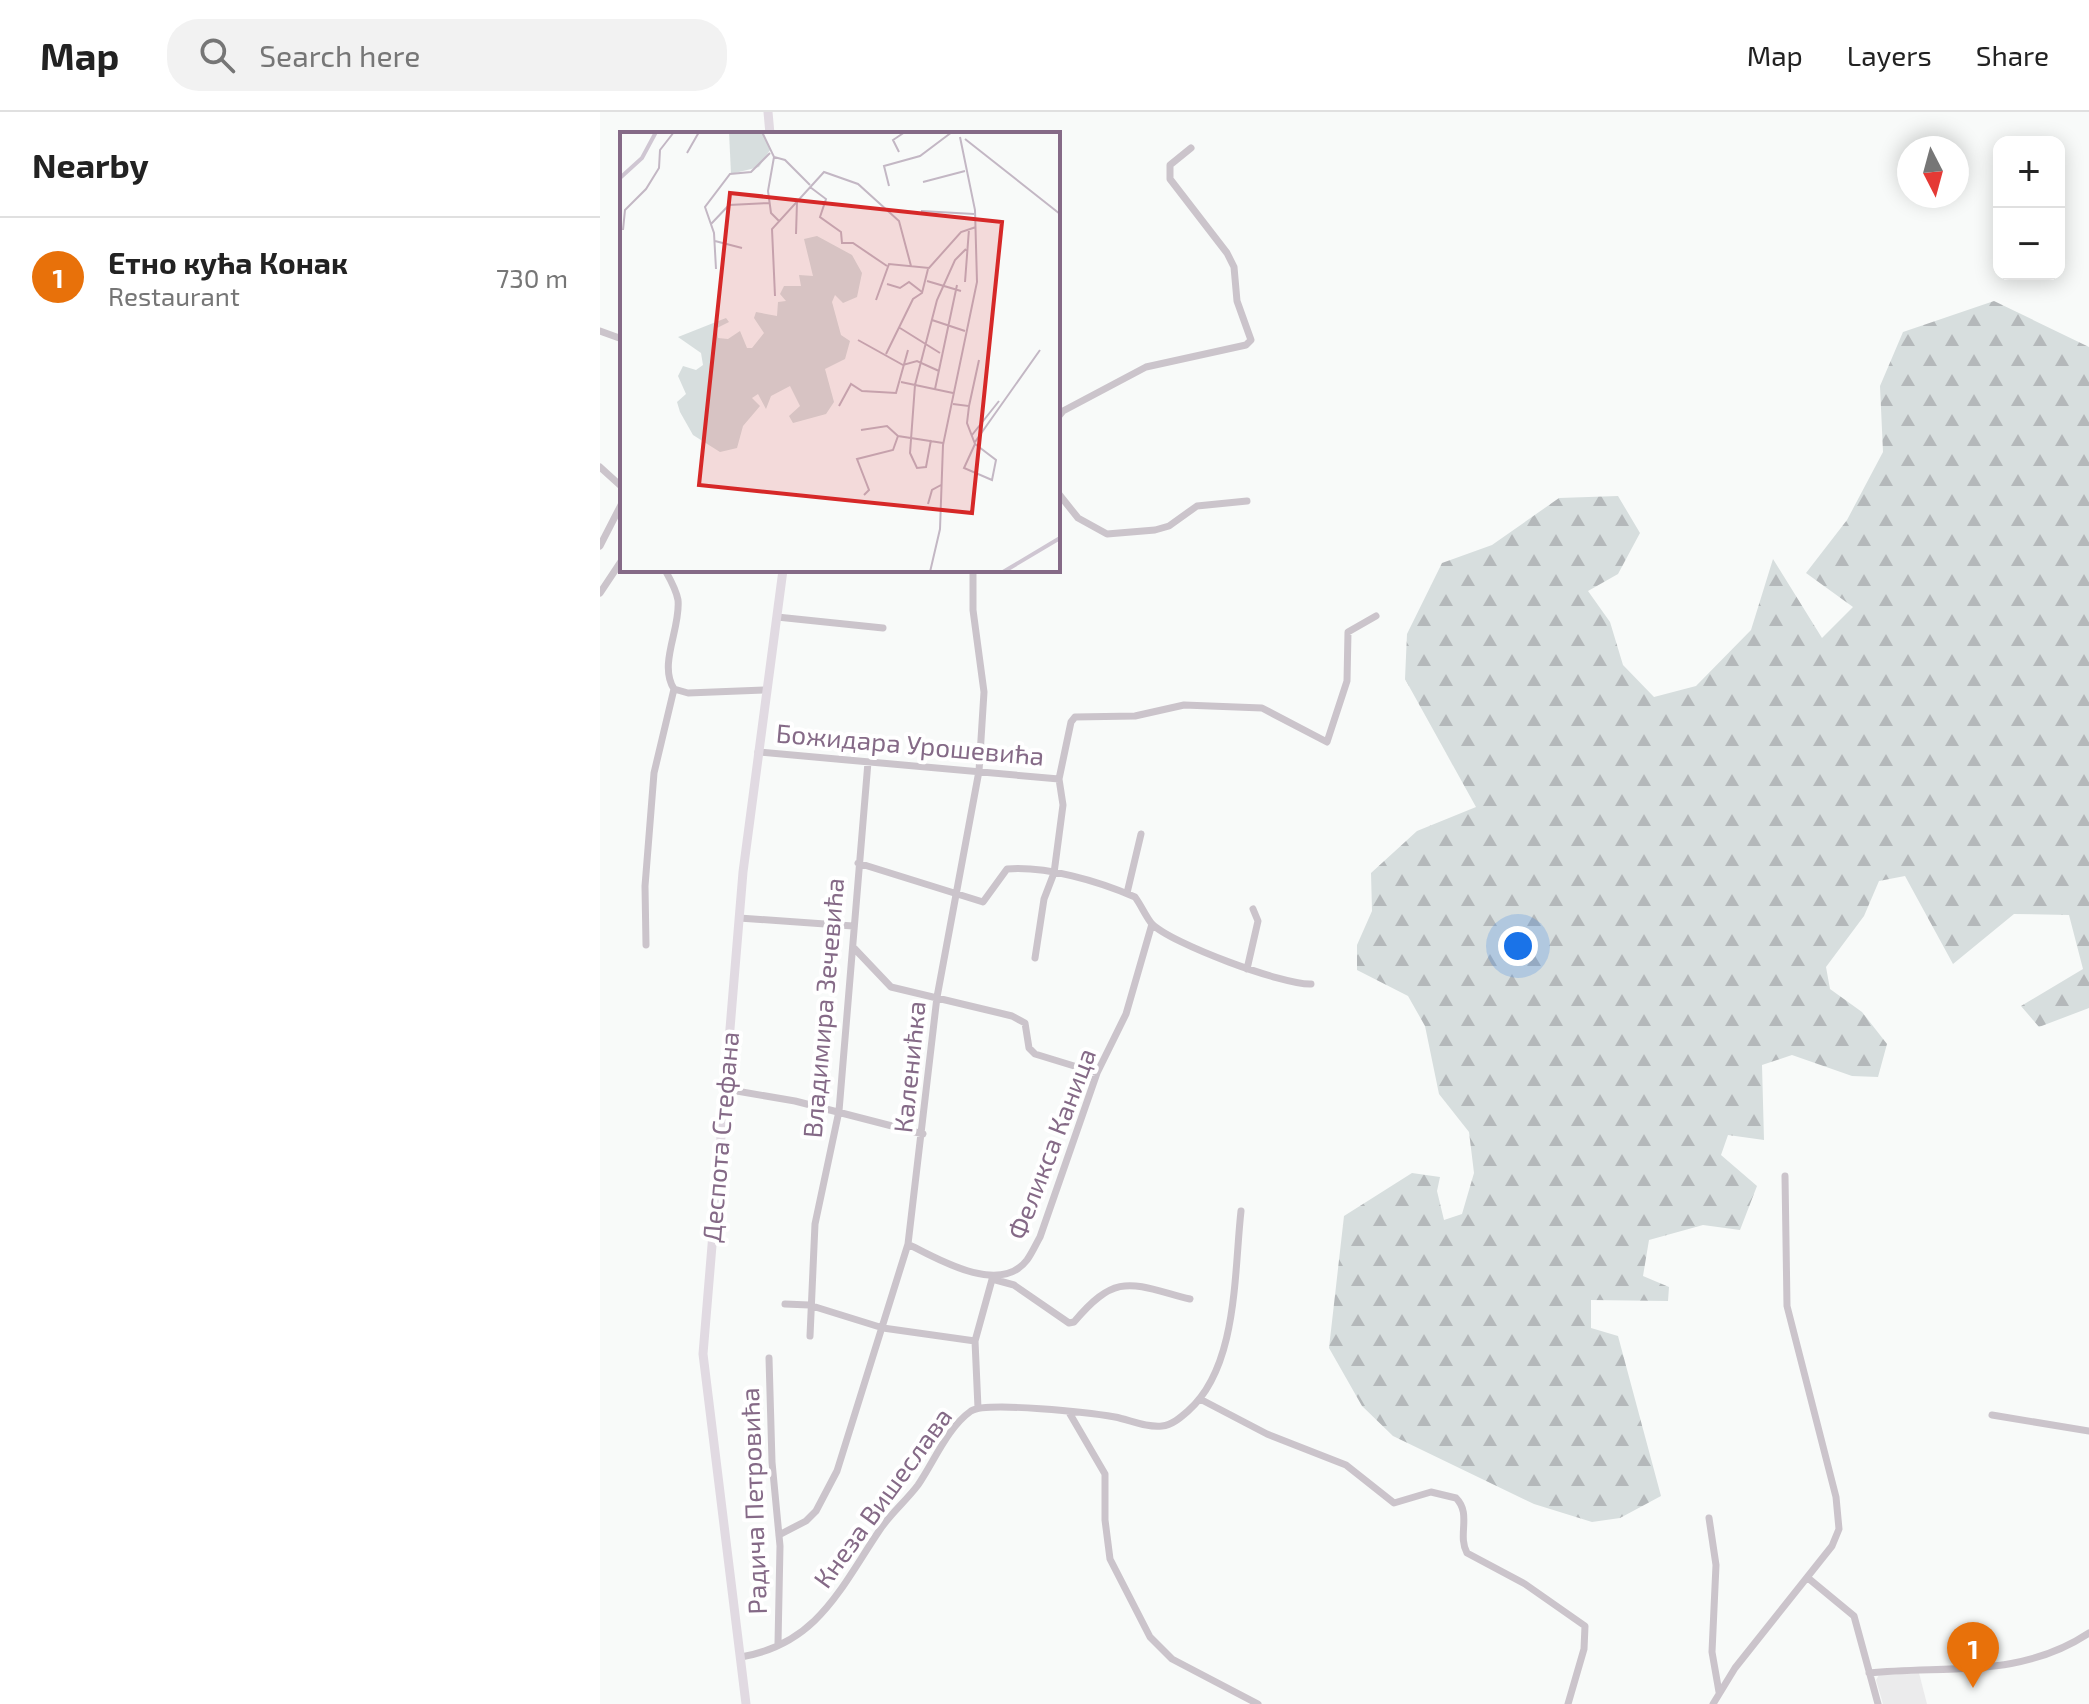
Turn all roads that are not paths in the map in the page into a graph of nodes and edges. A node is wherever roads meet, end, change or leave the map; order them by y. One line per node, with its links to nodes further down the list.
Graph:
1 (768, 112): 2 (main road)
2 (770, 132)
3 (1191, 148): 6 (street)
4 (600, 331): 5 (street)
5 (620, 338)
6 (1060, 415)
7 (600, 467): 8 (street)
8 (620, 484)
9 (1060, 496): 10 (street)
10 (1247, 501)
11 (620, 507): 12 (street)
12 (600, 546)
13 (620, 563): 17 (street)
14 (666, 572): 21 (street)
15 (783, 572): 19 (main road, Деспота Стефана)
16 (973, 572): 25 (street, Каленићка)
17 (600, 593)
18 (1376, 616): 26 (street)
19 (777, 617): 20 (street); 22 (main road, Деспота Стефана)
20 (883, 628)
21 (674, 689): 22 (street); 36 (street)
22 (766, 690): 23 (main road, Деспота Стефана)
23 (758, 752): 24 (street, Божидара Урошевића); 33 (main road, Деспота Стефана)
24 (868, 762): 25 (street, Божидара Урошевића); 28 (street, Владимира Зечевића)
25 (979, 771): 26 (street, Божидара Урошевића); 31 (street, Каленићка)
26 (1059, 779): 29 (street)
27 (1141, 834): 30 (street)
28 (858, 863): 31 (street); 35 (street, Владимира Зечевића)
29 (1054, 873): 30 (street); 31 (street); 38 (street)
30 (1127, 893): 34 (street)
31 (955, 895): 41 (street, Каленићка)
32 (1253, 909): 39 (street)
33 (739, 918): 35 (street); 43 (main road, Деспота Стефана)
34 (1152, 924): 39 (street); 42 (street, Феликса Каница)
35 (853, 926): 37 (street, Владимира Зечевића)
36 (646, 945)
37 (853, 947): 41 (street); 44 (street, Владимира Зечевића)
38 (1035, 958)
39 (1247, 969): 40 (street)
40 (1311, 984)
41 (937, 997): 42 (street); 45 (street, Каленићка)
42 (1097, 1073): 49 (street, Феликса Каница)
43 (725, 1089): 44 (street); 67 (main road, Деспота Стефана)
44 (839, 1111): 45 (street); 52 (street, Владимира Зечевића)
45 (923, 1134): 48 (street, Каленићка)
46 (1785, 1176): 64 (street)
47 (1241, 1211): 57 (street, Кнеза Вишеслава)
48 (908, 1244): 49 (street); 53 (street, Каленићка)
49 (993, 1276): 50 (street); 55 (street)
50 (1190, 1299)
51 (785, 1304): 52 (street)
52 (809, 1305): 53 (street); 54 (street, Владимира Зечевића)
53 (883, 1328): 55 (street); 63 (street, Каленићка)
54 (810, 1336)
55 (975, 1341): 58 (street)
56 (769, 1358): 63 (street, Радича Петровића)
57 (1200, 1399): 59 (street, Кнеза Вишеслава); 72 (street)
58 (978, 1408): 59 (street, Кнеза Вишеслава); 66 (street, Кнеза Вишеслава)
59 (1070, 1414): 71 (street)
60 (1992, 1415): 61 (street)
61 (2089, 1431)
62 (1709, 1518): 69 (street)
63 (779, 1535): 66 (street, Радича Петровића)
64 (1808, 1578): 68 (street); 69 (street)
65 (2089, 1633): 68 (street)
66 (778, 1643): 67 (street, Кнеза Вишеслава)
67 (741, 1657): 70 (main road, Деспота Стефана)
68 (1869, 1673): 74 (street)
69 (1719, 1692): 73 (street)
70 (746, 1704)
71 (1258, 1704)
72 (1568, 1704)
73 (1713, 1704)
74 (1878, 1704)

